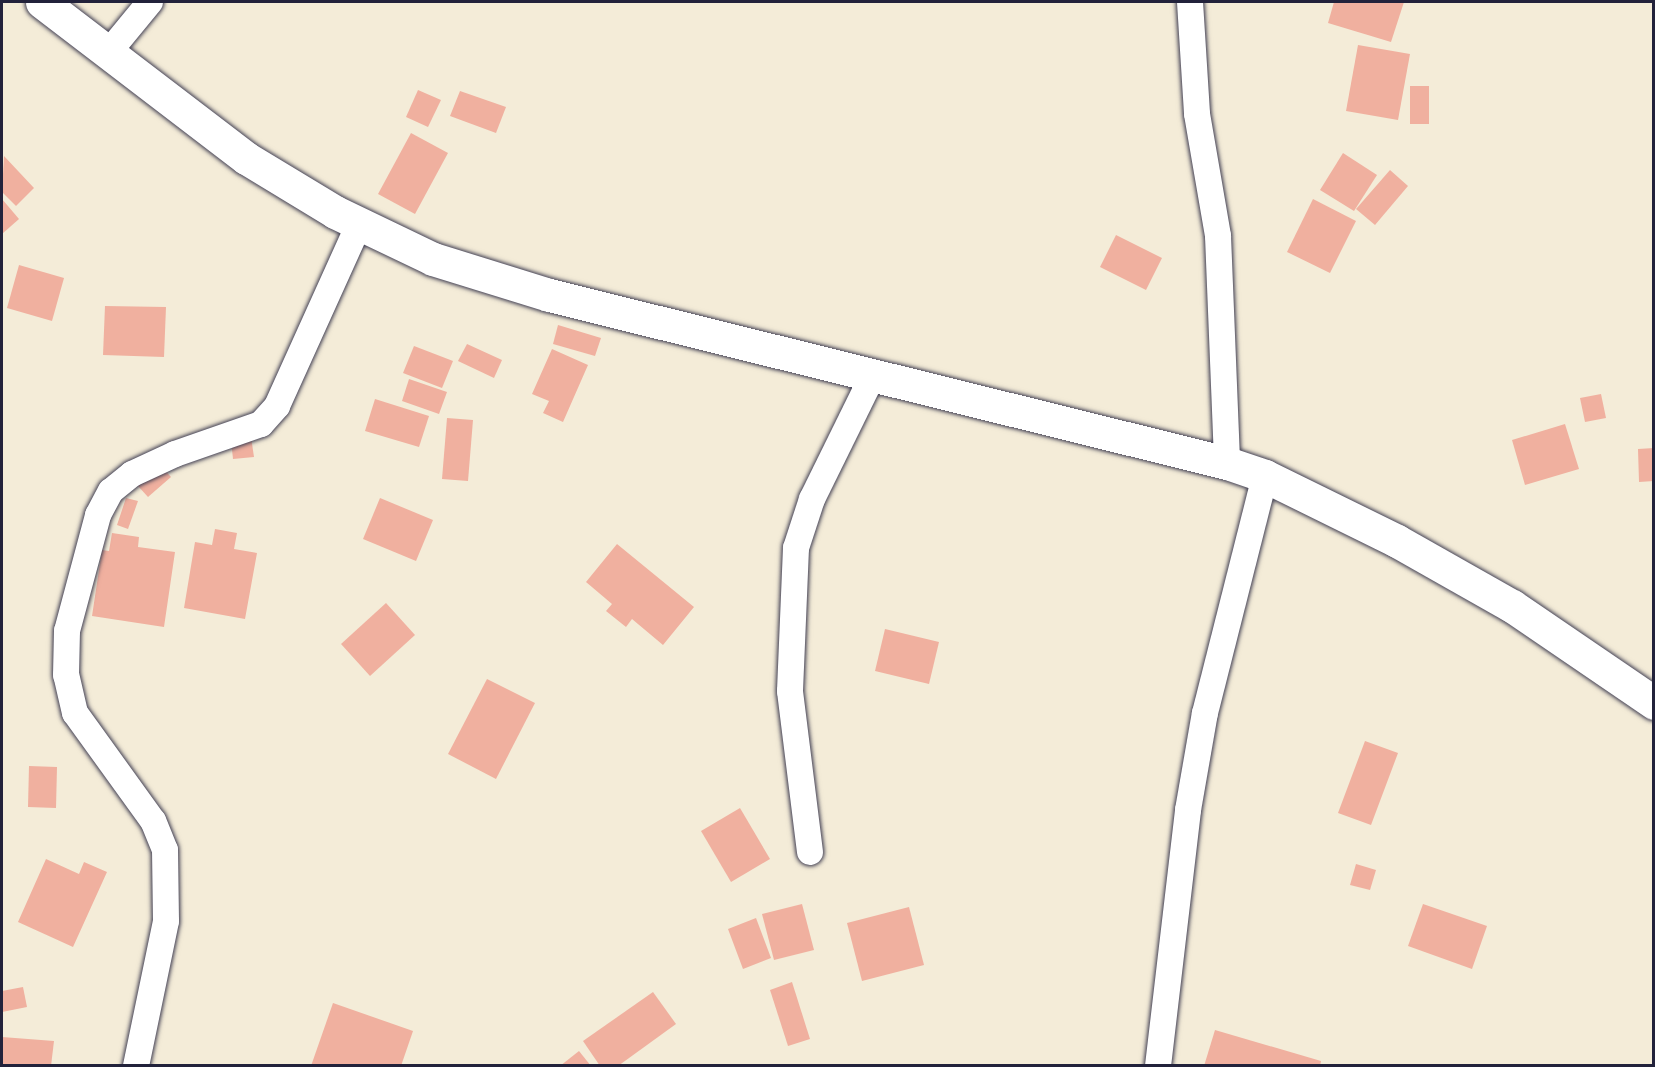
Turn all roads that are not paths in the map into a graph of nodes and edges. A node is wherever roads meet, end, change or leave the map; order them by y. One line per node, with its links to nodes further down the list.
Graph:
1 (42, 2): 4 (main road)
2 (150, 2): 4 (street)
3 (1190, 2): 7 (street)
4 (108, 53): 5 (main road)
5 (359, 224): 6 (main road); 11 (street)
6 (873, 375): 7 (main road); 10 (street)
7 (1227, 463): 8 (main road)
8 (1264, 476): 9 (main road); 12 (street)
9 (1653, 703)
10 (810, 852)
11 (136, 1065)
12 (1158, 1065)

